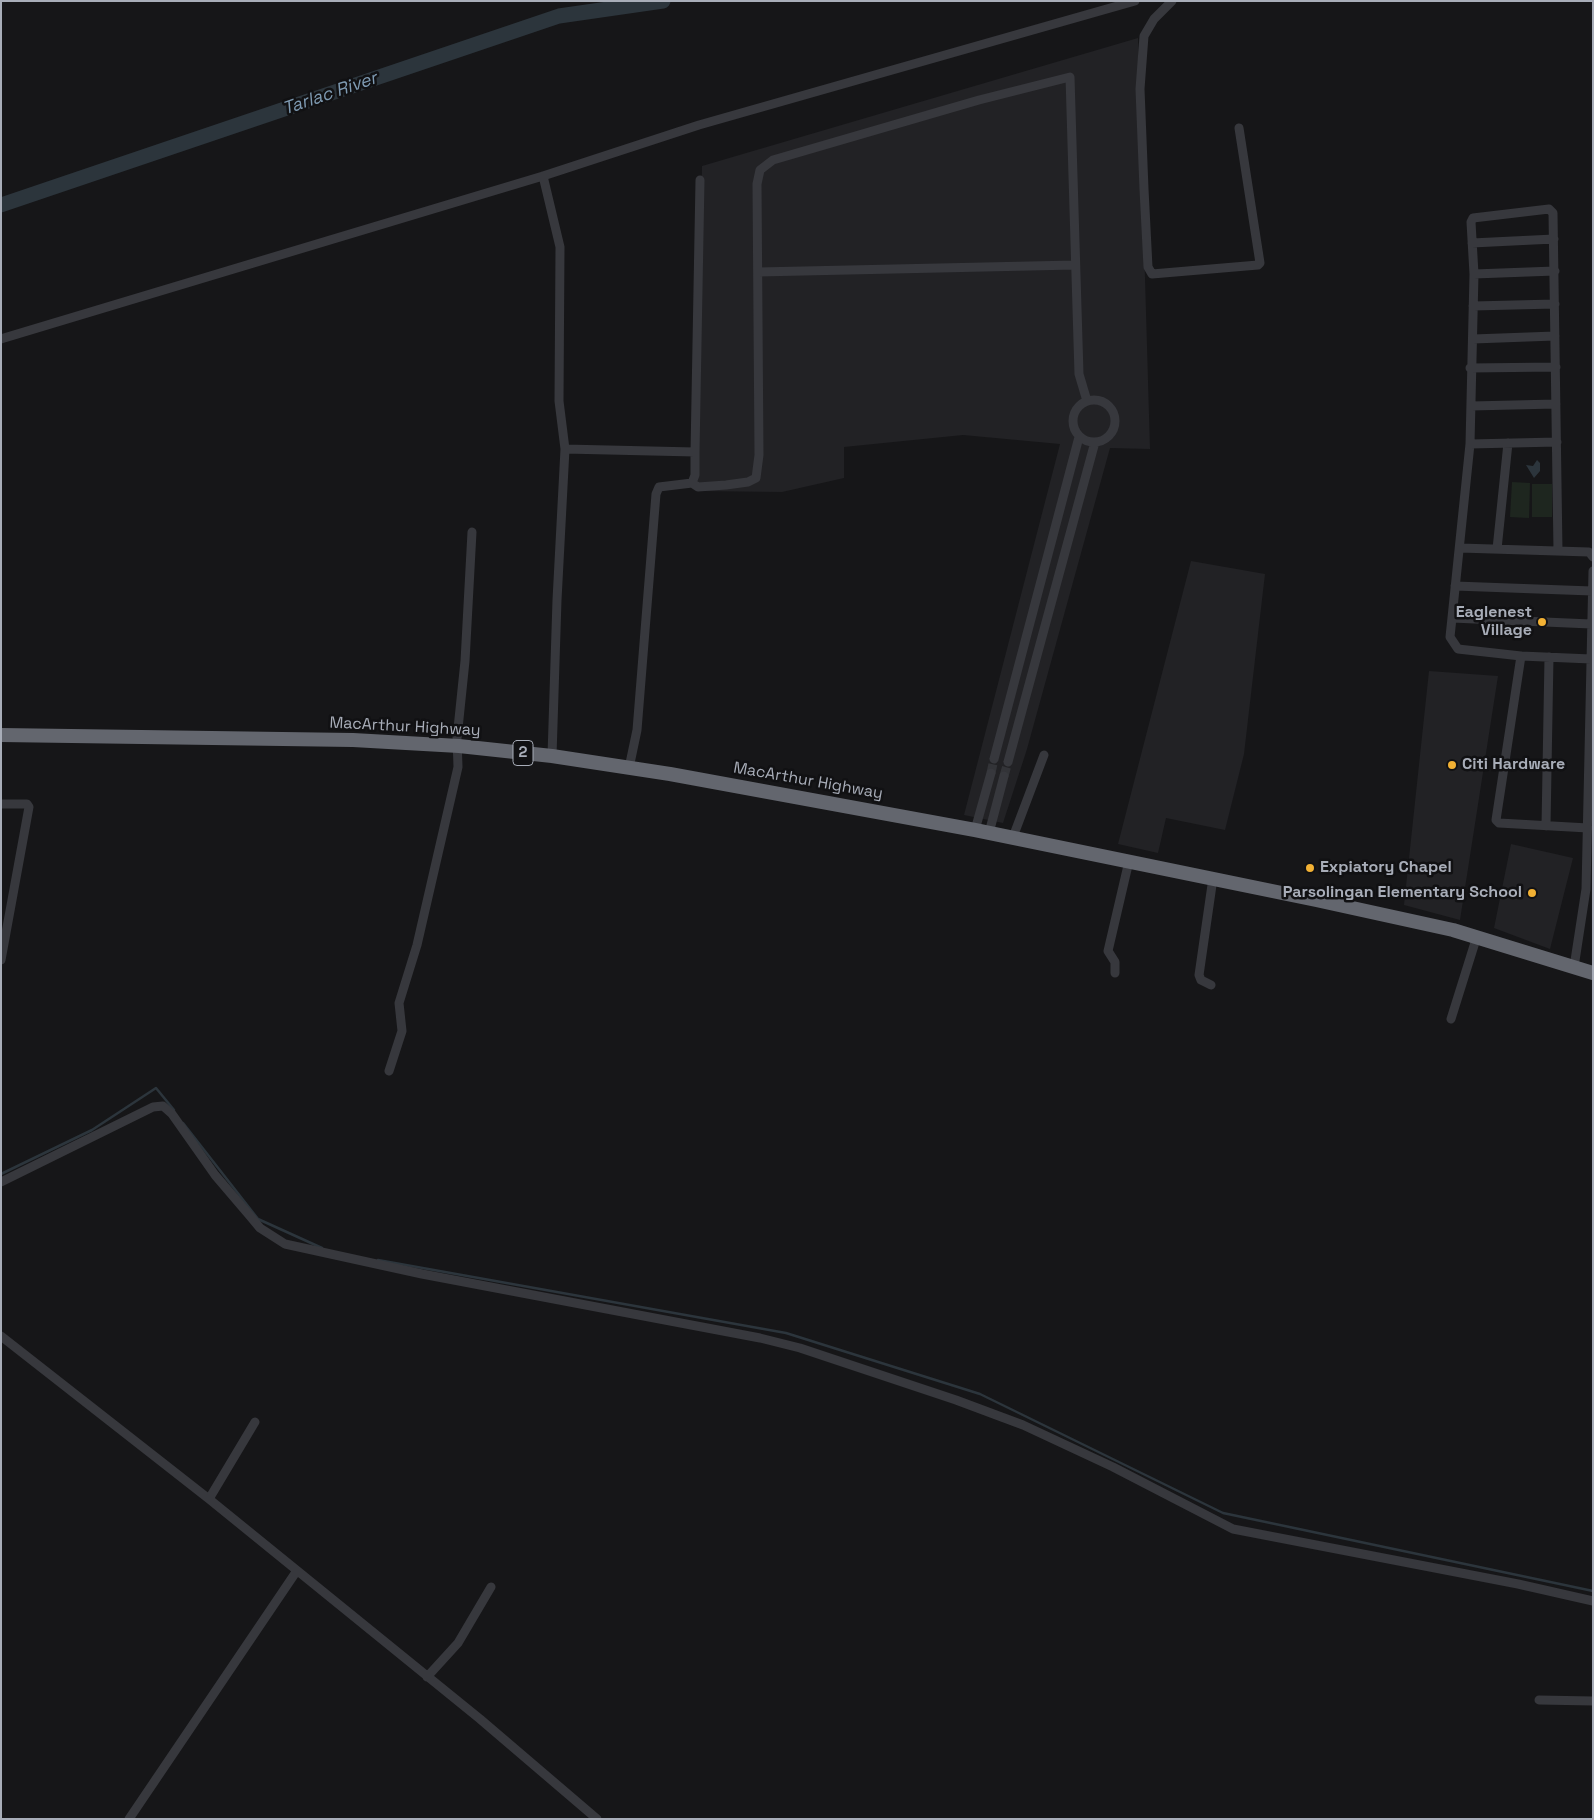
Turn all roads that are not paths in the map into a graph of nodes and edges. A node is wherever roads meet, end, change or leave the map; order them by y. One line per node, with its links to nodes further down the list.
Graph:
1 (1135, 1): 4 (street)
2 (1172, 1): 3 (street)
3 (1239, 128)
4 (543, 176): 15 (street); 27 (street)
5 (700, 180): 28 (street)
6 (1554, 239): 7 (street); 7 (street); 10 (street)
7 (1472, 242): 11 (street)
8 (1076, 265): 9 (street); 9 (street); 19 (street)
9 (758, 272): 29 (street)
10 (1554, 272): 11 (street); 12 (street)
11 (1474, 274): 13 (street)
12 (1555, 304): 13 (street); 14 (street)
13 (1473, 306): 16 (street)
14 (1555, 336): 16 (street); 17 (street)
15 (1, 339)
16 (1473, 339): 18 (street)
17 (1556, 366): 18 (street); 20 (street)
18 (1470, 368): 21 (street)
19 (1087, 401): 22 (street); 23 (street)
20 (1556, 404): 21 (street); 24 (street)
21 (1470, 406): 26 (street)
22 (1079, 437): 23 (street); 30 (street)
23 (1095, 442): 31 (street)
24 (1556, 442): 25 (street); 35 (street)
25 (1508, 443): 26 (street); 34 (street)
26 (1470, 444): 33 (street)
27 (565, 449): 28 (street); 52 (street)
28 (695, 452): 29 (street)
29 (692, 483): 55 (street)
30 (1056, 525): 31 (street); 40 (street)
31 (1072, 529): 41 (street)
32 (472, 532): 50 (street)
33 (1460, 548): 34 (street); 38 (street)
34 (1496, 549): 35 (street)
35 (1558, 551): 36 (street)
36 (1593, 557)
37 (1593, 571): 39 (street)
38 (1455, 586): 39 (street); 42 (street)
39 (1592, 591): 43 (street)
40 (1036, 601): 41 (street); 47 (street)
41 (1051, 604): 48 (street)
42 (1452, 618): 43 (street); 44 (street)
43 (1591, 624): 46 (street)
44 (1521, 656): 45 (street); 59 (street)
45 (1549, 657): 46 (street); 59 (street)
46 (1590, 659): 60 (street)
47 (1016, 676): 48 (street); 53 (street)
48 (1031, 678): 54 (street)
49 (1, 735): 50 (highway, MacArthur Highway / 2)
50 (459, 746): 52 (highway, MacArthur Highway / 2); 73 (street)
51 (1044, 754): 63 (street)
52 (552, 756): 55 (highway, MacArthur Highway / 2)
53 (994, 758)
54 (1008, 762)
55 (629, 768): 61 (highway, MacArthur Highway / 2)
56 (990, 773): 61 (street)
57 (1004, 776): 62 (street)
58 (1, 804): 67 (street)
59 (1546, 826): 60 (street)
60 (1588, 828): 68 (street)
61 (975, 830): 62 (highway, MacArthur Highway / 2)
62 (989, 833): 63 (highway, MacArthur Highway / 2)
63 (1013, 837): 64 (highway, MacArthur Highway / 2)
64 (1129, 861): 65 (highway, MacArthur Highway / 2); 69 (street)
65 (1212, 878): 66 (highway, MacArthur Highway / 2); 71 (street)
66 (1477, 936): 68 (highway, MacArthur Highway / 2); 72 (street)
67 (1, 960)
68 (1574, 967): 70 (highway, MacArthur Highway / 2)
69 (1114, 973)
70 (1593, 973)
71 (1211, 985)
72 (1451, 1018)
73 (389, 1071)
74 (1, 1182): 80 (street)
75 (1, 1336): 77 (street)
76 (255, 1422): 77 (street)
77 (209, 1499): 78 (street)
78 (296, 1572): 81 (street); 84 (street)
79 (491, 1587): 81 (street)
80 (1593, 1601)
81 (427, 1676): 85 (street)
82 (1539, 1700): 83 (street)
83 (1593, 1702)
84 (129, 1819)
85 (597, 1819)

